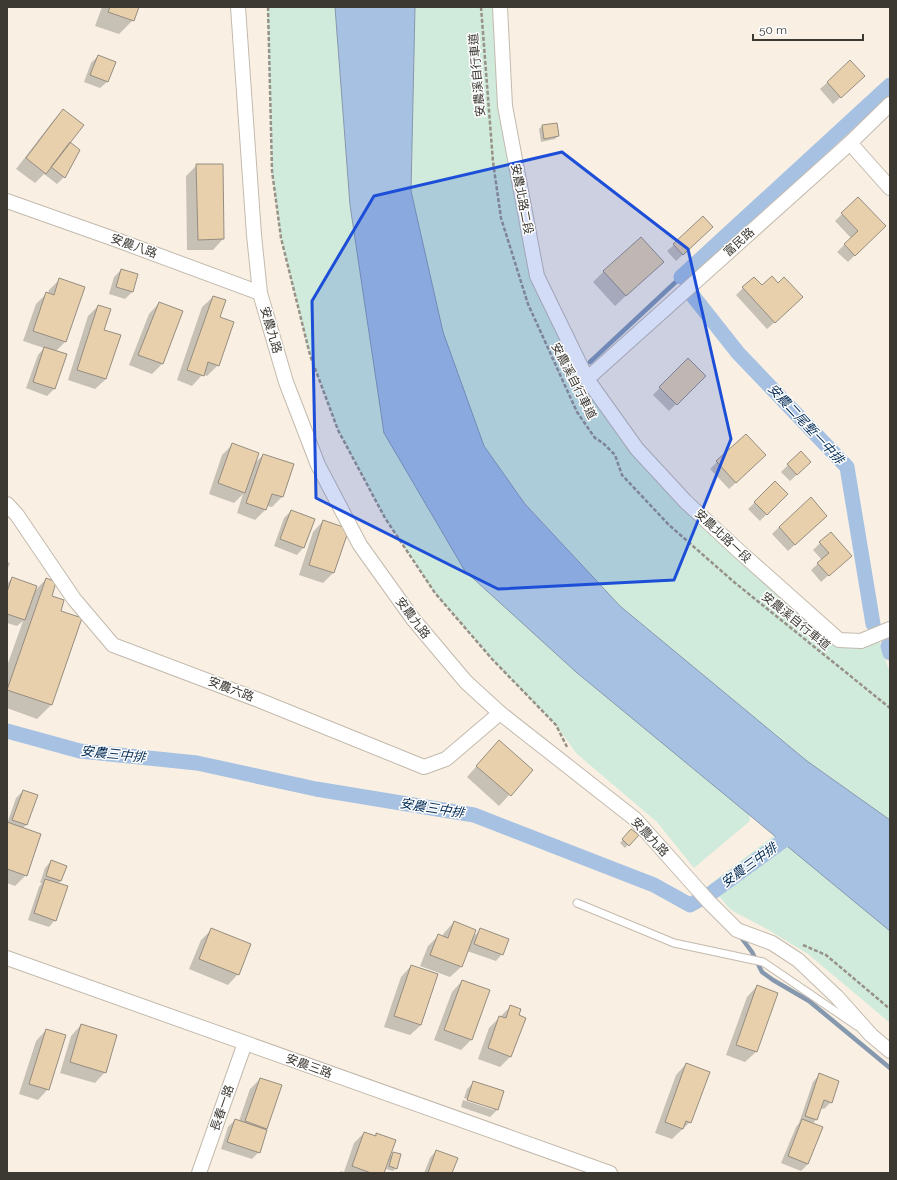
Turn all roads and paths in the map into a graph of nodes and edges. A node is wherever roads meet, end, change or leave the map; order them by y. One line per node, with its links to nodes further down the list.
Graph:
1 (238, 7): 9 (street, 安農九路)
2 (268, 7): 15 (path)
3 (481, 7): 13 (path, 安農溪自行車道)
4 (500, 7): 10 (street, 安農北路二段)
5 (890, 104): 6 (street, 富民路)
6 (850, 143): 7 (street); 10 (street, 富民路)
7 (890, 188)
8 (7, 201): 9 (street, 安農八路)
9 (260, 293): 14 (street, 安農九路)
10 (587, 379): 12 (street, 安農北路一段)
11 (7, 504): 14 (street, 安農六路)
12 (890, 629)
13 (890, 708)
14 (500, 713): 20 (street, 安農九路)
15 (569, 751)
16 (577, 903): 20 (lane)
17 (799, 943): 19 (path)
18 (7, 958): 21 (street, 安農三路)
19 (890, 1009)
20 (871, 1035): 22 (street, 安農九路)
21 (245, 1043): 23 (street, 長春一路); 24 (street, 安農三路)
22 (890, 1051)
23 (199, 1173)
24 (610, 1173)

